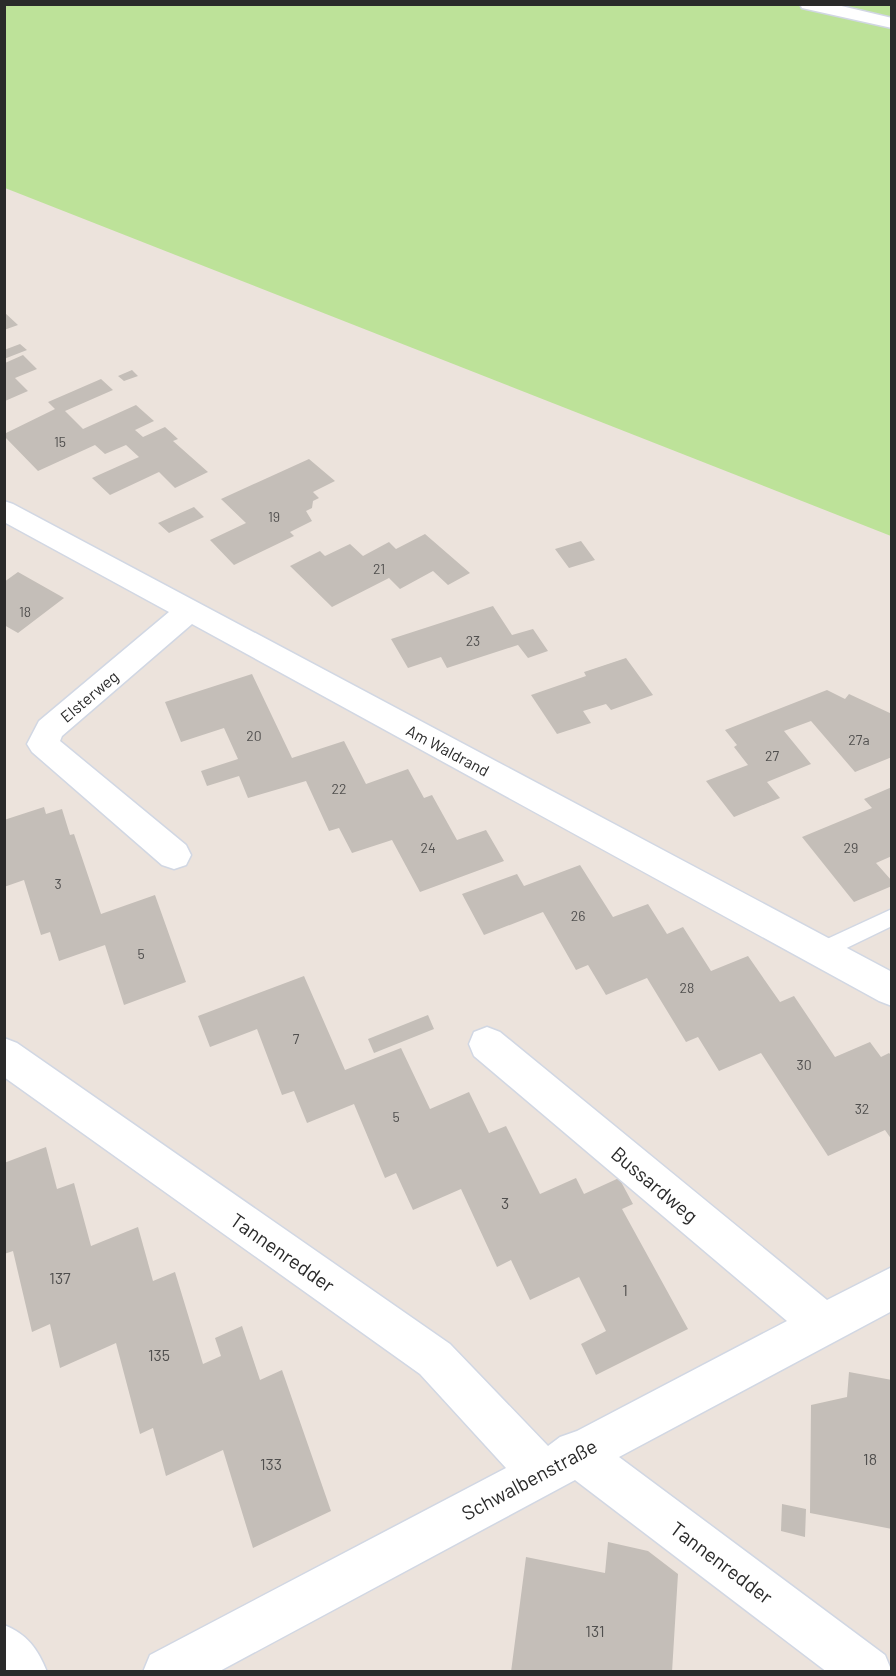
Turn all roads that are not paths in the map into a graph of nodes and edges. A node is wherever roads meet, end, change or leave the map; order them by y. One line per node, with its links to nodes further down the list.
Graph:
1 (808, 4): 2 (street)
2 (891, 23)
3 (4, 510): 4 (street, Am Waldrand)
4 (189, 611): 5 (street, Elsterweg); 7 (street, Am Waldrand)
5 (174, 855)
6 (891, 917): 7 (lane)
7 (821, 951): 8 (street, Am Waldrand)
8 (891, 990)
9 (487, 1044): 12 (street, Bussardweg)
10 (4, 1055): 13 (street, Tannenredder)
11 (891, 1288): 12 (street, Schwalbenstraße)
12 (823, 1324): 13 (street, Schwalbenstraße)
13 (559, 1463): 16 (street, Schwalbenstraße); 17 (street, Tannenredder)
14 (4, 1649): 15 (street)
15 (23, 1671)
16 (167, 1671)
17 (868, 1671)

